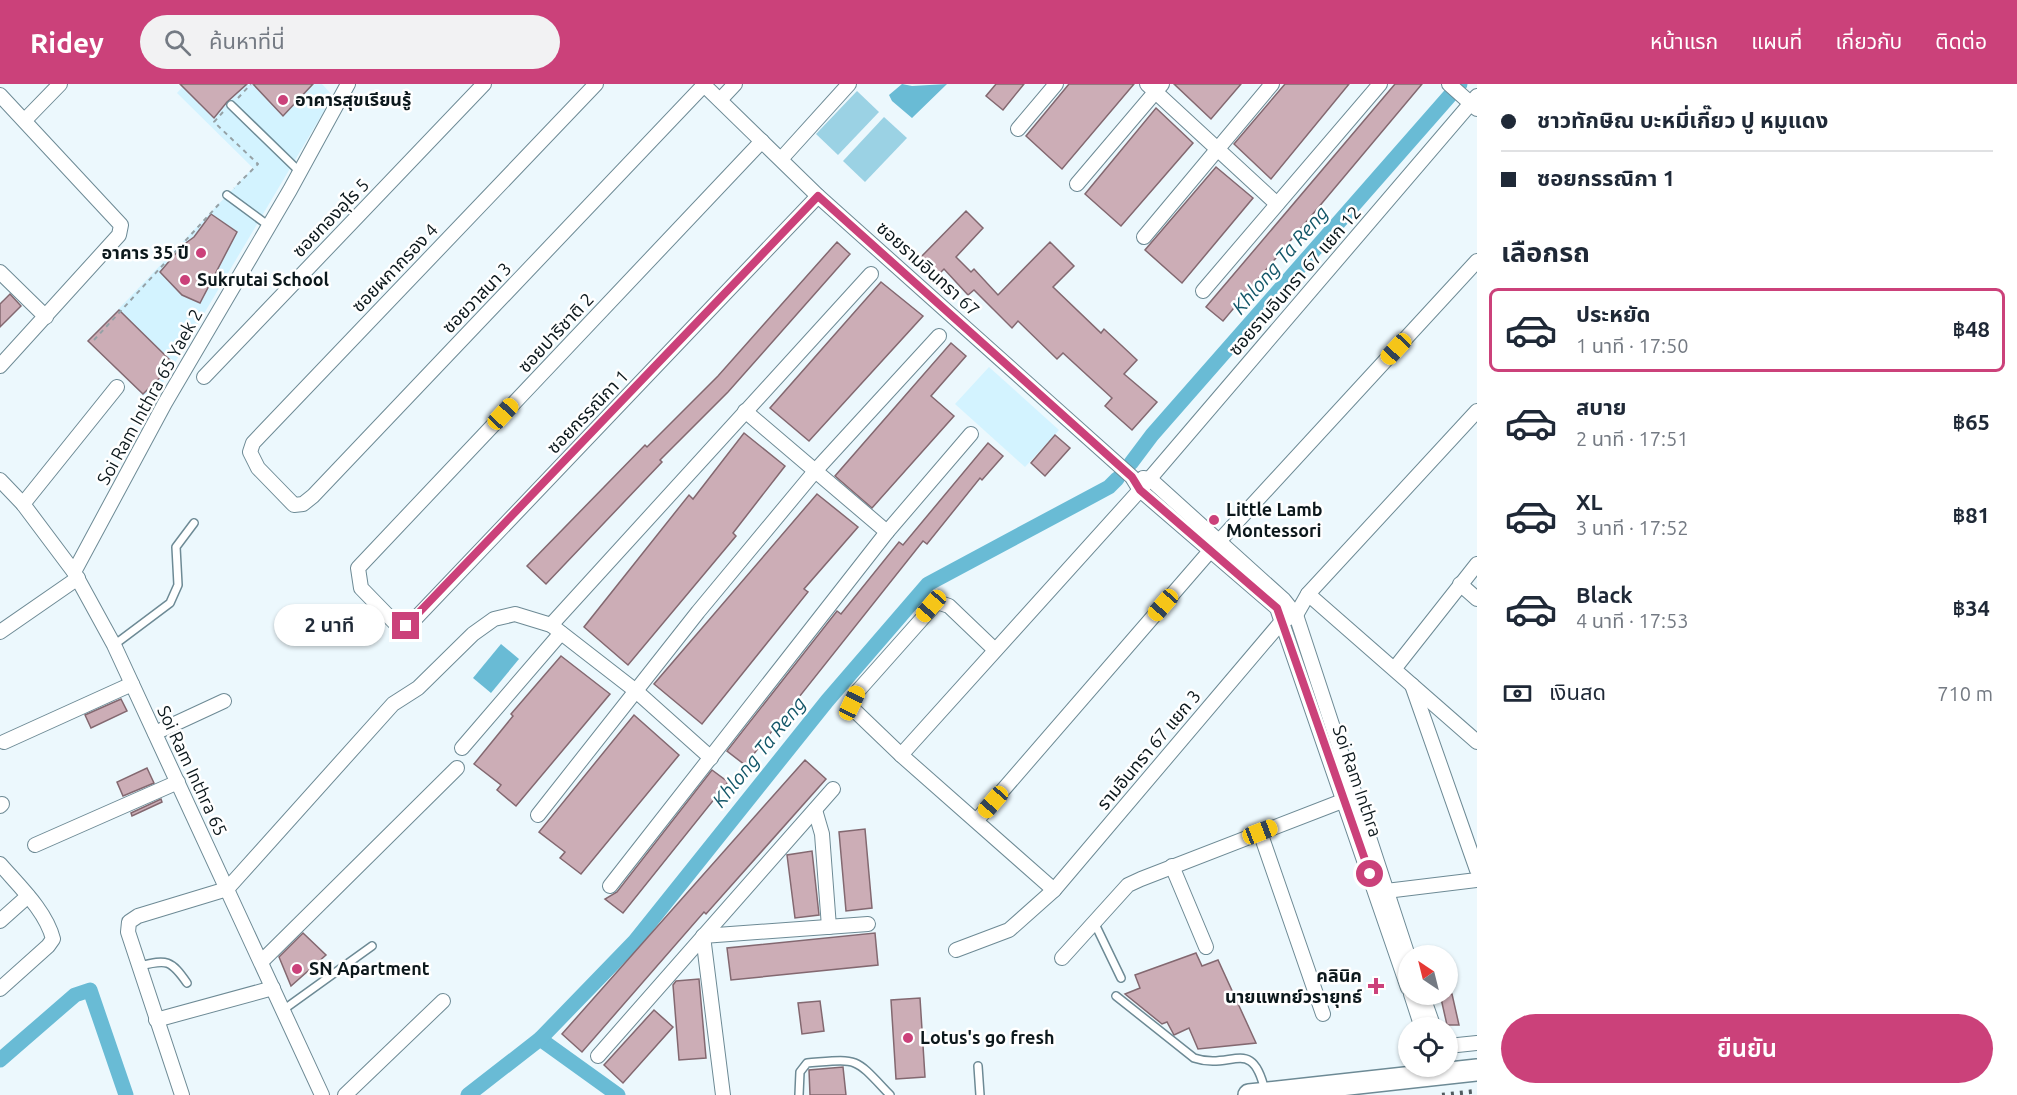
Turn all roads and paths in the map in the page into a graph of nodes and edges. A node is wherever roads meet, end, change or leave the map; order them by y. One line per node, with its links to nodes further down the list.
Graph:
1 (60, 84): 18 (street)
2 (251, 84): 17 (path)
3 (348, 84): 23 (street, Soi Ram Inthra 65 Yaek 2)
4 (484, 84): 38 (street, ซอยทองอุไร 5)
5 (596, 84): 45 (street, ซอยผกากรอง 4)
6 (735, 84): 15 (street)
7 (849, 84): 22 (street)
8 (1056, 84): 19 (street)
9 (1272, 84): 21 (street)
10 (1380, 84): 27 (street)
11 (704, 85): 15 (street, ซอยรามอินทรา 67); 45 (street, ซอยวาสนา 3)
12 (1155, 87): 21 (street); 24 (street)
13 (1453, 87): 16 (street)
14 (0, 95): 18 (street)
15 (720, 100): 20 (street, ซอยรามอินทรา 67)
16 (1475, 103): 46 (street, ซอยรามอินทรา 67 แยก 12)
17 (231, 105): 23 (lane); 25 (path)
18 (25, 120): 34 (street)
19 (1018, 129)
20 (762, 141): 22 (street, ซอยรามอินทรา 67); 56 (street, ซอยปาริชาติ 2)
21 (1217, 150): 27 (street); 29 (street)
22 (782, 158): 26 (street, ซอยรามอินทรา 67)
23 (300, 172): 28 (street, Soi Ram Inthra 65 Yaek 2)
24 (1077, 184)
25 (227, 195): 28 (lane); 36 (path)
26 (818, 196): 46 (street, ซอยรามอินทรา 67); 56 (street, ซอยกรรณิกา 1)
27 (1277, 204): 33 (street)
28 (269, 226): 52 (street, Soi Ram Inthra 65 Yaek 2)
29 (1144, 237)
30 (1477, 261): 50 (street)
31 (0, 272): 34 (street)
32 (872, 274): 40 (street)
33 (1203, 291)
34 (46, 317): 37 (street)
35 (939, 336): 43 (street)
36 (94, 340)
37 (0, 366)
38 (204, 377)
39 (117, 387): 47 (street)
40 (745, 411): 43 (street); 59 (street)
41 (1477, 411): 54 (street)
42 (971, 434): 49 (street)
43 (816, 470): 49 (street); 66 (street)
44 (0, 480): 47 (street, Soi Ram Inthra 65)
45 (271, 482)
46 (1145, 484): 50 (street); 62 (street, ซอยรามอินทรา 67 แยก 12)
47 (23, 504): 52 (street, Soi Ram Inthra 65)
48 (194, 522): 61 (lane)
49 (887, 532): 73 (street)
50 (1214, 547): 57 (street); 58 (street); 80 (street)
51 (1477, 564): 53 (street)
52 (76, 575): 60 (street); 61 (street, Soi Ram Inthra 65)
53 (1460, 584): 55 (street); 63 (street)
54 (1308, 594): 57 (street); 63 (street)
55 (1477, 599)
56 (378, 606)
57 (1296, 615): 58 (street, รามอินทรา 67 แยก 3); 90 (street, Soi Ram Inthra)
58 (1283, 620): 77 (street, Soi Ram Inthra); 89 (street, รามอินทรา 67 แยก 3)
59 (556, 629): 66 (street); 71 (street); 88 (street)
60 (0, 632)
61 (114, 645): 64 (street, Soi Ram Inthra 65)
62 (995, 650): 72 (street, ซอยรามอินทรา 67 แยก 12); 72 (street)
63 (1395, 669): 65 (street)
64 (132, 684): 68 (street, Soi Ram Inthra 65); 69 (street)
65 (1412, 684): 70 (street); 85 (street)
66 (636, 691): 73 (street); 79 (street)
67 (224, 700): 68 (street)
68 (155, 733): 75 (street, Soi Ram Inthra 65)
69 (4, 742)
70 (1477, 742)
71 (462, 748)
72 (901, 755): 80 (street)
73 (711, 758): 87 (street)
74 (457, 768): 103 (street)
75 (178, 782): 82 (street); 88 (street, Soi Ram Inthra 65)
76 (833, 789): 78 (street)
77 (1345, 800): 81 (street); 90 (street, Soi Ram Inthra)
78 (815, 810): 95 (street); 96 (street)
79 (538, 815)
80 (977, 820): 89 (street)
81 (1260, 832): 84 (street); 112 (street)
82 (35, 845)
83 (0, 864): 91 (street)
84 (1172, 866): 93 (street); 99 (street)
85 (1477, 870)
86 (1477, 880): 90 (street)
87 (610, 886)
88 (227, 889): 103 (street, Soi Ram Inthra 65); 104 (street)
89 (1054, 890): 100 (street, รามอินทรา 67 แยก 3)
90 (1381, 891): 97 (street, Soi Ram Inthra); 101 (street, Soi Ram Inthra)
91 (28, 896): 92 (street); 108 (street)
92 (0, 921)
93 (1094, 922): 102 (street); 105 (lane)
94 (868, 924): 95 (street)
95 (829, 927): 96 (street)
96 (703, 936): 116 (street); 125 (street)
97 (1403, 945)
98 (372, 946): 111 (lane)
99 (1206, 947)
100 (956, 950)
101 (1398, 952)
102 (1062, 958)
103 (261, 962): 107 (street, Soi Ram Inthra 65)
104 (140, 966): 106 (lane); 113 (street)
105 (1121, 978)
106 (187, 983)
107 (273, 988): 111 (street, Soi Ram Inthra 65); 113 (street)
108 (0, 989)
109 (1116, 996): 121 (lane)
110 (442, 1001): 124 (street)
111 (283, 1010): 123 (street, Soi Ram Inthra 65)
112 (1323, 1014)
113 (156, 1020): 122 (street)
114 (1477, 1043): 115 (street)
115 (1458, 1045)
116 (598, 1056)
117 (978, 1066): 128 (lane)
118 (1458, 1069): 119 (main road)
119 (1477, 1070)
120 (1398, 1075): 121 (main road)
121 (1257, 1094)
122 (182, 1095)
123 (322, 1095)
124 (345, 1095)
125 (723, 1095)
126 (799, 1095): 127 (lane)
127 (890, 1095)
128 (980, 1095)

